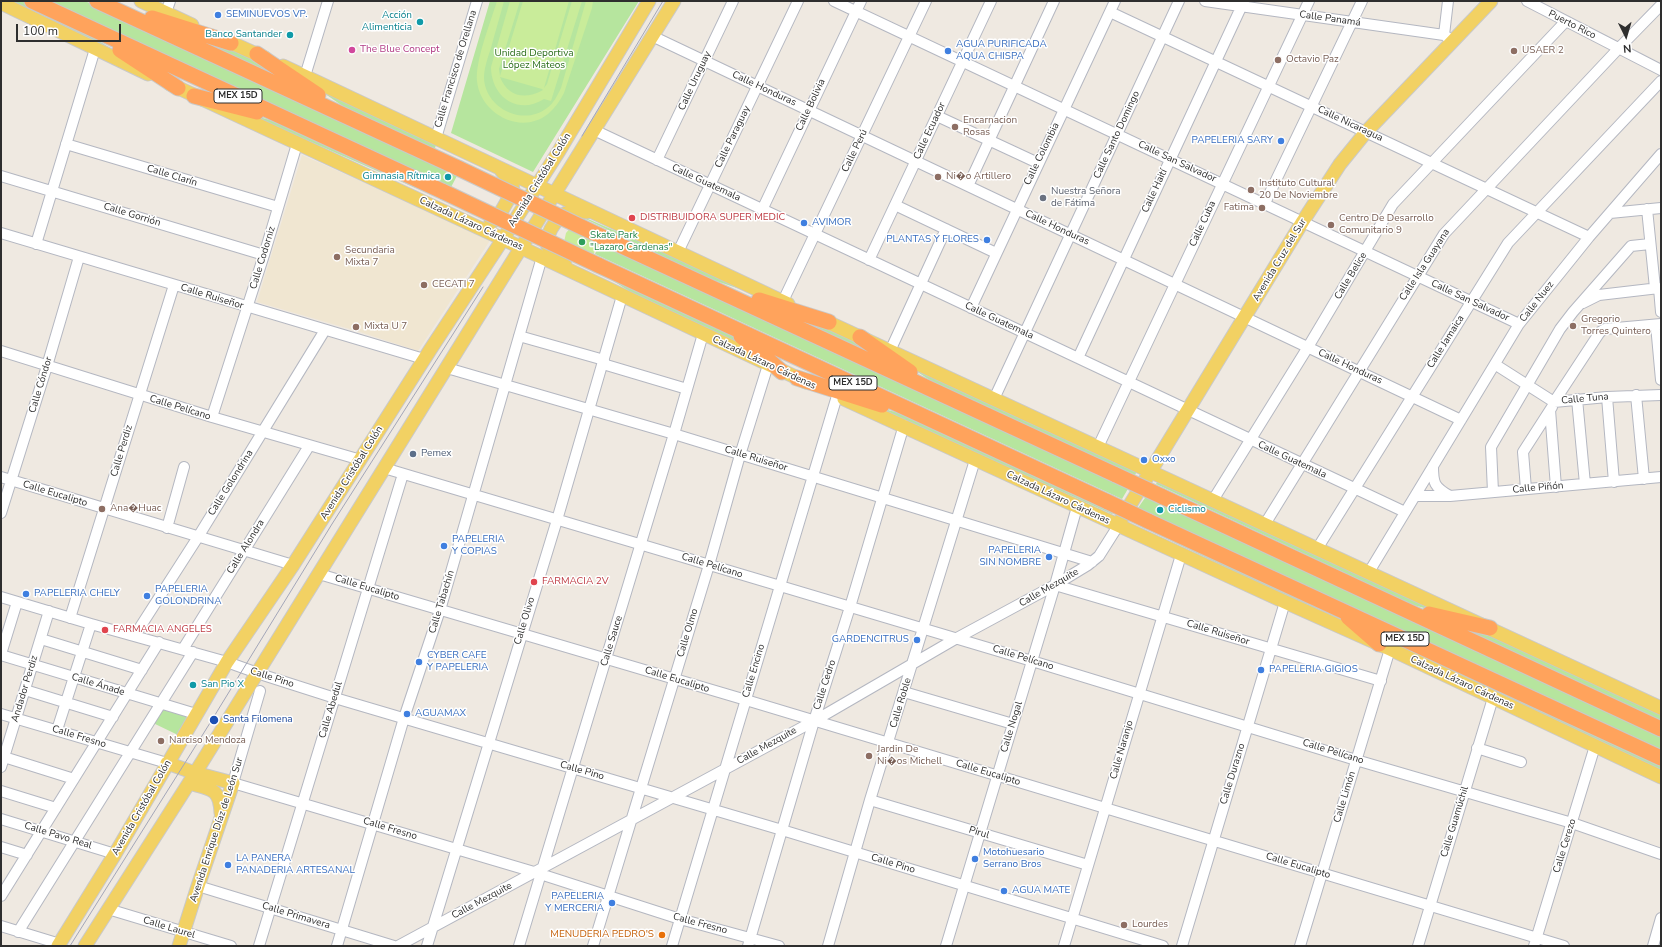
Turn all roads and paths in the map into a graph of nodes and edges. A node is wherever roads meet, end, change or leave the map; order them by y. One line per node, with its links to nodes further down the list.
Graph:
1 (32, 1): 30 (highway, Calzada Lázaro Cárdenas / MEX 15D)
2 (98, 1): 38 (highway); 57 (highway, MEX 15D)
3 (141, 1): 27 (main road)
4 (328, 1): 46 (street)
5 (477, 1): 63 (street, Calle Francisco de Orellana)
6 (648, 1): 67 (main road, Avenida Cristóbal Colón)
7 (674, 1): 34 (main road, Avenida Cristóbal Colón)
8 (733, 1): 42 (street, Calle Uruguay)
9 (798, 1): 48 (street, Calle Paraguay)
10 (834, 1): 28 (street, Calle San Salvador)
11 (861, 1): 28 (street, Calle Bolivia)
12 (926, 1): 35 (street, Calle Perú)
13 (991, 1): 43 (street, Calle Ecuador)
14 (1054, 1): 49 (street)
15 (1115, 1): 29 (street, Calle Colombia)
16 (1179, 1): 36 (street, Calle Santo Domingo)
17 (1205, 1): 25 (street, Calle Panamá)
18 (1309, 1): 31 (street, Calle Cuba)
19 (1362, 1): 32 (street)
20 (1448, 1): 37 (street)
21 (1491, 1): 37 (main road, Avenida Cruz del Sur)
22 (1527, 1): 33 (street, Puerto Rico)
23 (1654, 1): 26 (street)
24 (1, 3): 40 (main road, Calzada Lázaro Cárdenas)
25 (1242, 4): 31 (street, Calle Panamá); 44 (street, Calle Haití)
26 (1661, 5): 39 (street, Calle Isla Guayana)
27 (168, 7): 38 (main road)
28 (856, 11): 35 (street, Calle San Salvador); 55 (street, Calle Bolivia)
29 (1110, 12): 36 (street, Calle Nicaragua); 54 (street, Calle Colombia)
30 (63, 15): 51 (highway); 58 (highway, Calzada Lázaro Cárdenas / MEX 15D)
31 (1302, 15): 32 (street, Calle Panamá); 50 (street, Calle Cuba)
32 (1352, 22): 37 (street, Calle Panamá); 53 (street)
33 (1565, 22): 39 (street, Puerto Rico); 73 (street, Calle Belice)
34 (652, 36): 42 (street, Calle Honduras); 59 (main road, Avenida Cristóbal Colón)
35 (909, 36): 43 (street, Calle San Salvador); 62 (street, Calle Perú)
36 (1162, 36): 44 (street, Calle Nicaragua); 61 (street, Calle Santo Domingo)
37 (1449, 38): 60 (main road, Avenida Cruz del Sur)
38 (231, 43): 41 (main road)
39 (1619, 48): 45 (street, Puerto Rico); 81 (street, Calle Isla Guayana)
40 (95, 50): 51 (main road, Calzada Lázaro Cárdenas); 65 (street)
41 (257, 54): 46 (main road); 57 (highway)
42 (704, 61): 48 (street, Calle Honduras); 70 (street, Calle Uruguay)
43 (962, 62): 49 (street, Calle San Salvador); 56 (street, Calle Ecuador)
44 (1216, 62): 50 (street, Calle Nicaragua); 69 (street, Calle Haití)
45 (1661, 70)
46 (305, 76): 63 (main road)
47 (1661, 81): 91 (street, Calle Jamaica)
48 (757, 86): 55 (street, Calle Honduras); 79 (street, Calle Paraguay)
49 (1014, 86): 54 (street, Calle San Salvador); 64 (street)
50 (1268, 86): 53 (street, Calle Nicaragua); 77 (street, Calle Cuba)
51 (178, 88): 52 (main road, Calzada Lázaro Cárdenas)
52 (194, 96): 58 (highway); 66 (main road, Calzada Lázaro Cárdenas)
53 (1311, 106): 60 (street, Calle Nicaragua); 84 (street)
54 (1064, 109): 61 (street, Calle San Salvador); 72 (street, Calle Colombia)
55 (809, 111): 62 (street, Calle Honduras); 90 (street, Calle Bolivia)
56 (937, 116): 64 (street); 71 (street, Calle Ecuador)
57 (355, 121): 117 (highway, MEX 15D, bridge)
58 (298, 124): 132 (highway, Calzada Lázaro Cárdenas / MEX 15D, bridge)
59 (594, 130): 70 (street, Calle Guatemala); 75 (main road, Avenida Cristóbal Colón)
60 (1366, 132): 73 (street, Calle Nicaragua); 95 (main road, Avenida Cruz del Sur)
61 (1117, 134): 69 (street, Calle San Salvador); 99 (street, Calle Santo Domingo)
62 (862, 136): 71 (street, Calle Honduras); 98 (street, Calle Perú)
63 (436, 138): 74 (main road)
64 (989, 140): 72 (street); 80 (street)
65 (66, 144): 82 (street); 86 (street, Calle Clarín)
66 (297, 144): 86 (street, Calle Codorniz); 94 (main road, Calzada Lázaro Cárdenas)
67 (559, 151): 75 (main road); 78 (main road, Avenida Cristóbal Colón)
68 (1661, 154): 93 (street, Calle Nuez)
69 (1170, 159): 77 (street, Calle San Salvador); 113 (street, Calle Haití)
70 (657, 160): 79 (street, Calle Guatemala)
71 (916, 161): 80 (street, Calle Honduras); 85 (street, Calle Ecuador)
72 (1038, 163): 88 (street, Calle Colombia)
73 (1433, 163): 81 (street, Calle Nicaragua); 106 (street, Calle Belice)
74 (498, 168): 78 (main road); 94 (main road)
75 (566, 174): 83 (main road, Avenida Cristóbal Colón)
76 (1, 176): 82 (street, Calle Gorrión)
77 (1222, 183): 84 (street, Calle San Salvador); 119 (street, Calle Cuba)
78 (538, 185): 83 (main road); 101 (main road, Avenida Cristóbal Colón)
79 (710, 185): 90 (street, Calle Guatemala); 105 (street, Calle Paraguay)
80 (968, 186): 88 (street, Calle Honduras)
81 (1486, 189): 91 (street, Calle Nicaragua); 116 (street, Calle Isla Guayana)
82 (52, 191): 102 (street); 108 (street, Calle Gorrión)
83 (555, 194): 92 (main road); 104 (main road, Avenida Cristóbal Colón)
84 (1265, 203): 95 (street, Calle San Salvador)
85 (895, 205): 96 (street); 112 (street, Calle Ecuador)
86 (278, 207): 108 (street, Calle Codorniz)
87 (1661, 208): 89 (street)
88 (1016, 209): 99 (street, Calle Honduras); 107 (street, Calle Colombia)
89 (1647, 209): 93 (street); 103 (street)
90 (762, 210): 98 (street, Calle Guatemala)
91 (1537, 212): 100 (street, Calle Nicaragua); 124 (street, Calle Jamaica)
92 (595, 213): 105 (main road); 115 (main road)
93 (1610, 213): 100 (street, Calle Nuez)
94 (463, 220): 101 (main road, Calzada Lázaro Cárdenas)
95 (1303, 221): 106 (street, Calle San Salvador); 129 (main road, Avenida Cruz del Sur)
96 (946, 229): 107 (street); 118 (street)
97 (1, 233): 102 (street, Calle Ruiseñor)
98 (814, 234): 112 (street, Calle Guatemala); 123 (street, Calle Perú)
99 (1070, 234): 113 (street, Calle Honduras); 135 (street, Calle Santo Domingo)
100 (1589, 237): 131 (street, Calle Nuez)
101 (503, 239): 104 (main road, Calzada Lázaro Cárdenas); 109 (main road, Avenida Cristóbal Colón)
102 (36, 244): 110 (street, Calle Ruiseñor)
103 (1650, 244): 121 (street); 125 (street)
104 (521, 247): 111 (main road, Calzada Lázaro Cárdenas); 114 (main road, Avenida Cristóbal Colón)
105 (678, 252): 123 (main road)
106 (1366, 252): 116 (street, Calle San Salvador); 139 (street, Calle Belice)
107 (996, 253): 127 (street, Calle Colombia)
108 (264, 255): 126 (street, Calle Codorniz)
109 (493, 255): 114 (main road); 143 (main road, Avenida Cristóbal Colón)
110 (79, 256): 120 (street, Calle Ruiseñor); 146 (street, Calle Cóndor)
111 (542, 257): 115 (main road, Calzada Lázaro Cárdenas); 137 (street, Calle Tabachín)
112 (869, 260): 118 (street, Calle Guatemala)
113 (1123, 260): 119 (street, Calle Honduras); 142 (street, Calle Haití)
114 (510, 266): 147 (main road, Avenida Cristóbal Colón)
115 (570, 271): 122 (main road, Calzada Lázaro Cárdenas)
116 (1417, 276): 124 (street, Calle San Salvador); 149 (street, Calle Isla Guayana)
117 (702, 282): 130 (highway); 158 (highway, MEX 15D)
118 (921, 284): 127 (street, Calle Guatemala); 140 (street)
119 (1176, 284): 129 (street, Calle Honduras); 152 (street, Calle Cuba)
120 (174, 285): 126 (street, Calle Ruiseñor); 157 (street, Calle Perdiz)
121 (1657, 288): 125 (street); 128 (street)
122 (622, 296): 136 (main road, Calzada Lázaro Cárdenas); 144 (street, Calle Olivo)
123 (783, 301): 130 (main road)
124 (1471, 301): 131 (street, Calle San Salvador); 161 (street, Calle Jamaica)
125 (1579, 305): 154 (street)
126 (248, 307): 134 (street, Calle Ruiseñor); 168 (street, Calle Codorniz)
127 (971, 308): 135 (street, Calle Guatemala)
128 (1661, 312)
129 (1245, 318): 139 (street, Calle Honduras); 167 (main road, Avenida Cruz del Sur)
130 (829, 322): 138 (main road)
131 (1519, 324): 145 (street, Calle Nuez)
132 (729, 325): 148 (highway); 170 (highway, Calzada Lázaro Cárdenas / MEX 15D)
133 (1658, 325): 151 (street); 165 (street)
134 (325, 330): 143 (street, Calle Ruiseñor); 172 (street, Calle Golondrina)
135 (1024, 333): 142 (street, Calle Guatemala); 163 (street, Calle Santo Domingo)
136 (703, 334): 148 (main road, Calzada Lázaro Cárdenas); 155 (street, Calle Sauce)
137 (519, 336): 144 (street); 153 (street, Calle Tabachín)
138 (860, 337): 140 (main road); 158 (highway)
139 (1308, 347): 149 (street, Calle Honduras); 174 (street, Calle Belice)
140 (890, 351): 163 (main road)
141 (1, 352): 146 (street, Calle Pelícano)
142 (1078, 358): 152 (street, Calle Guatemala)
143 (424, 359): 178 (main road, Avenida Cristóbal Colón)
144 (604, 362): 155 (street); 166 (street, Calle Olivo)
145 (1496, 365): 154 (street, Calle Tuna); 169 (street, Calle Nuez)
146 (47, 366): 157 (street, Calle Pelícano); 188 (street, Calle Cóndor)
147 (447, 368): 153 (street, Calle Ruiseñor); 183 (main road, Avenida Cristóbal Colón)
148 (775, 368): 150 (main road, Calzada Lázaro Cárdenas); 177 (street, Calle Olmo)
149 (1358, 370): 161 (street, Calle Honduras); 180 (street, Calle Isla Guayana)
150 (797, 378): 160 (main road, Calzada Lázaro Cárdenas); 170 (highway)
151 (1661, 380)
152 (1129, 383): 167 (street, Calle Guatemala); 176 (street, Calle Cuba)
153 (506, 385): 166 (street, Calle Ruiseñor); 196 (street, Calle Tabachín)
154 (1527, 386): 165 (street, Calle Tuna); 195 (street)
155 (687, 389): 173 (street, Calle Sauce)
156 (1661, 394): 159 (street, Calle Tuna)
157 (138, 395): 168 (street, Calle Pelícano); 202 (street, Calle Perdiz)
158 (944, 395): 228 (highway, MEX 15D, bridge)
159 (1636, 395): 162 (street, Calle Tuna); 189 (street)
160 (837, 396): 171 (main road, Calzada Lázaro Cárdenas); 186 (street, Calle Encino)
161 (1412, 396): 169 (street, Calle Honduras); 193 (street, Calle Jamaica)
162 (1607, 397): 164 (street, Calle Tuna); 190 (street)
163 (994, 399): 176 (main road)
164 (1577, 400): 165 (street, Calle Tuna); 191 (street)
165 (1552, 407): 192 (street); 194 (street)
166 (590, 410): 173 (street, Calle Ruiseñor); 205 (street, Calle Olivo)
167 (1187, 411): 174 (street, Calle Guatemala); 184 (main road, Avenida Cruz del Sur)
168 (212, 417): 172 (street, Calle Pelícano)
169 (1461, 420): 181 (street, Calle Nuez)
170 (940, 423): 227 (highway, Calzada Lázaro Cárdenas / MEX 15D, bridge)
171 (904, 425): 179 (main road, Calzada Lázaro Cárdenas); 199 (street, Calle Cedro)
172 (263, 432): 175 (street, Calle Pelícano); 210 (street, Calle Golondrina)
173 (674, 434): 177 (street, Calle Ruiseñor); 211 (street, Calle Sauce)
174 (1250, 440): 180 (street, Calle Guatemala); 200 (street, Calle Belice)
175 (310, 446): 178 (street, Calle Pelícano); 213 (street, Calle Alondra)
176 (1098, 447): 184 (main road)
177 (740, 455): 186 (street, Calle Ruiseñor); 217 (street, Calle Olmo)
178 (360, 460): 218 (main road, Avenida Cristóbal Colón)
179 (975, 460): 201 (main road, Calzada Lázaro Cárdenas); 206 (street, Calle Roble)
180 (1301, 464): 193 (street, Calle Guatemala); 207 (street, Calle Isla Guayana)
181 (1433, 466): 197 (street, Calle Nuez); 198 (street)
182 (184, 467): 209 (street)
183 (384, 468): 185 (street, Calle Pelícano); 220 (main road, Avenida Cristóbal Colón)
184 (1151, 472): 200 (main road); 208 (main road, Avenida Cruz del Sur)
185 (402, 474): 196 (street, Calle Pelícano); 223 (street, Calle Abedul)
186 (813, 477): 199 (street, Calle Ruiseñor); 222 (street, Calle Encino)
187 (1661, 478): 189 (street, Calle Piñón)
188 (6, 479): 202 (street, Calle Eucalipto); 204 (street, Calle Cóndor)
189 (1644, 479): 190 (street, Calle Piñón)
190 (1614, 482): 191 (street, Calle Piñón)
191 (1585, 484): 192 (street, Calle Piñón)
192 (1556, 487): 194 (street, Calle Piñón)
193 (1355, 489): 203 (street, Calle Guatemala); 212 (street, Calle Jamaica)
194 (1526, 489): 195 (street, Calle Piñón)
195 (1493, 492): 198 (street, Calle Piñón)
196 (474, 494): 205 (street, Calle Pelícano); 230 (street, Calle Tabachín)
197 (1415, 496): 198 (street, Calle Piñón); 203 (street, Calle Nuez)
198 (1450, 496)
199 (881, 498): 206 (street, Calle Ruiseñor); 229 (street, Calle Cedro)
200 (1213, 500): 207 (main road)
201 (1077, 507): 208 (main road, Calzada Lázaro Cárdenas); 214 (street, Calle Nogal)
202 (105, 508): 209 (street, Calle Eucalipto); 233 (street, Calle Perdiz)
203 (1405, 512): 219 (street, Calle Nuez)
204 (1, 513)
205 (557, 520): 211 (street, Calle Pelícano); 237 (street, Calle Olivo)
206 (956, 520): 214 (street, Calle Ruiseñor); 236 (street, Calle Roble)
207 (1265, 524): 212 (main road)
208 (1118, 526): 215 (main road, Calzada Lázaro Cárdenas); 216 (street, Calle Mezquite)
209 (167, 528): 210 (street, Calle Eucalipto)
210 (198, 537): 213 (street, Calle Eucalipto); 238 (street, Calle Golondrina)
211 (641, 546): 217 (street, Calle Pelícano); 248 (street, Calle Sauce)
212 (1317, 549): 219 (main road)
213 (244, 551): 218 (street, Calle Eucalipto); 243 (street, Calle Alondra)
214 (1063, 554): 216 (street, Calle Ruiseñor); 221 (street, Calle Nogal)
215 (1181, 554): 226 (main road, Calzada Lázaro Cárdenas); 232 (street, Calle Naranjo)
216 (1092, 562): 221 (street, Calle Mezquite)
217 (709, 565): 222 (street, Calle Pelícano); 256 (street, Calle Olmo)
218 (293, 566): 250 (main road, Avenida Cristóbal Colón)
219 (1369, 572): 235 (main road)
220 (319, 574): 223 (street, Calle Eucalipto); 254 (main road, Avenida Cristóbal Colón)
221 (1055, 585): 232 (street, Calle Ruiseñor); 239 (street, Calle Mezquite); 249 (street, Calle Nogal)
222 (780, 587): 229 (street, Calle Pelícano); 265 (street, Calle Encino)
223 (368, 589): 230 (street, Calle Eucalipto); 263 (street, Calle Abedul)
224 (1, 597): 225 (street, Calle Pino)
225 (17, 602): 231 (street, Calle Pino); 247 (street)
226 (1284, 602): 242 (main road, Calzada Lázaro Cárdenas); 244 (street, Calle Durazno)
227 (1333, 605): 242 (highway); 286 (highway, Calzada Lázaro Cárdenas / MEX 15D)
228 (1396, 606): 235 (highway); 277 (highway, MEX 15D)
229 (850, 607): 236 (street, Calle Pelícano); 274 (street, Calle Cedro)
230 (440, 610): 237 (street, Calle Eucalipto); 273 (street, Calle Tabachín)
231 (50, 611): 233 (street, Calle Pino); 240 (street, Andador Perdiz)
232 (1162, 616): 244 (street, Calle Ruiseñor); 262 (street, Calle Naranjo)
233 (70, 618): 234 (street, Calle Pino)
234 (91, 624): 238 (street, Calle Pino); 245 (street)
235 (1490, 628): 268 (main road)
236 (923, 629): 239 (street, Calle Pelícano); 251 (street, Calle Roble)
237 (521, 634): 248 (street, Calle Eucalipto); 281 (street, Calle Olivo)
238 (135, 635): 241 (street, Calle Pino)
239 (957, 638): 249 (street, Calle Pelícano); 251 (street, Calle Mezquite)
240 (41, 639): 245 (street); 252 (street, Andador Perdiz)
241 (159, 642): 243 (street, Calle Pino); 253 (street)
242 (1385, 647): 257 (street, Calle Limón); 264 (main road, Calzada Lázaro Cárdenas)
243 (183, 649): 246 (street, Calle Pino)
244 (1270, 649): 257 (street, Calle Ruiseñor); 276 (street, Calle Durazno)
245 (82, 651): 253 (street); 255 (street)
246 (194, 652): 250 (street, Calle Pino); 267 (street)
247 (1, 654): 252 (street, Calle Ánade)
248 (606, 659): 256 (street, Calle Eucalipto); 291 (street, Calle Sauce)
249 (1032, 661): 262 (street, Calle Pelícano); 275 (street, Calle Nogal)
250 (227, 662): 254 (street, Calle Pino); 270 (main road, Avenida Cristóbal Colón)
251 (913, 664): 260 (street, Calle Roble); 274 (street, Calle Mezquite)
252 (33, 665): 255 (street, Calle Ánade); 258 (street, Andador Perdiz)
253 (142, 670): 261 (street)
254 (257, 673): 263 (street, Calle Pino); 295 (main road, Avenida Cristóbal Colón)
255 (74, 677): 261 (street, Calle Ánade); 266 (street)
256 (674, 679): 265 (street, Calle Eucalipto); 298 (street, Calle Olmo)
257 (1381, 681): 287 (street, Calle Limón)
258 (25, 690): 266 (street); 272 (street, Andador Perdiz)
259 (260, 691): 297 (street, Avenida Enrique Díaz de León Sur)
260 (904, 692): 275 (street); 280 (street, Calle Roble)
261 (128, 694): 267 (street, Calle Ánade); 271 (street)
262 (1138, 694): 276 (street, Calle Pelícano); 305 (street, Calle Naranjo)
263 (335, 698): 273 (street, Calle Pino); 303 (street, Calle Abedul)
264 (1493, 698): 282 (main road, Calzada Lázaro Cárdenas); 283 (street, Calle Guamúchil)
265 (746, 700): 274 (street, Calle Eucalipto); 292 (street, Calle Encino)
266 (66, 702): 271 (street); 278 (street)
267 (161, 704): 270 (street, Calle Ánade); 284 (street)
268 (1661, 708)
269 (1, 714): 272 (street, Calle Fresno)
270 (196, 714): 289 (main road, Avenida Cristóbal Colón)
271 (113, 717): 279 (street)
272 (16, 718): 278 (street, Calle Fresno); 285 (street, Andador Perdiz)
273 (404, 718): 281 (street, Calle Pino); 311 (street, Calle Tabachín)
274 (814, 721): 280 (street, Calle Eucalipto); 292 (street, Calle Mezquite); 312 (street, Calle Cedro)
275 (1013, 724): 293 (street, Calle Nogal)
276 (1247, 726): 287 (street, Calle Pelícano); 315 (street, Calle Durazno)
277 (1661, 729)
278 (57, 730): 279 (street, Calle Fresno)
279 (97, 742): 284 (street, Calle Fresno); 296 (street)
280 (889, 743): 293 (street, Calle Eucalipto); 302 (street, Calle Roble)
281 (489, 744): 291 (street, Calle Pino); 318 (street, Calle Olivo)
282 (1595, 746): 294 (main road, Calzada Lázaro Cárdenas); 310 (street, Calle Cerezo)
283 (1477, 748): 288 (street); 300 (street, Calle Guamúchil)
284 (130, 753): 289 (street, Calle Fresno); 316 (street)
285 (4, 757): 290 (street, Andador Perdiz); 296 (street)
286 (1661, 758)
287 (1356, 760): 300 (street, Calle Pelícano); 325 (street, Calle Limón)
288 (1521, 762)
289 (167, 763): 295 (main road, Calle Fresno); 320 (main road, Avenida Cristóbal Colón)
290 (1, 767)
291 (573, 768): 298 (street, Calle Pino); 324 (street, Calle Sauce)
292 (726, 768): 301 (street, Calle Mezquite); 306 (street, Calle Encino)
293 (997, 776): 305 (street, Calle Eucalipto); 314 (street, Calle Nogal)
294 (1661, 777)
295 (192, 778): 297 (main road, Calle Fresno); 307 (main road); 332 (main road, Avenida Cristóbal Colón)
296 (74, 779): 304 (street)
297 (233, 783): 303 (street, Calle Fresno); 307 (main road, Avenida Enrique Díaz de León Sur)
298 (640, 788): 301 (street, Calle Pino); 309 (street, Calle Olmo)
299 (1, 791): 304 (street)
300 (1464, 791): 310 (street, Calle Pelícano); 331 (street, Calle Guamúchil)
301 (670, 798): 306 (street, Calle Pino); 309 (street, Calle Mezquite)
302 (870, 800): 314 (street, Pirul); 319 (street, Calle Roble)
303 (303, 804): 311 (street, Calle Fresno); 333 (street, Calle Abedul)
304 (56, 808): 313 (street)
305 (1105, 808): 315 (street, Calle Eucalipto); 323 (street, Calle Naranjo)
306 (713, 810): 312 (street, Calle Pino); 336 (street, Calle Encino)
307 (221, 817): 327 (main road, Avenida Enrique Díaz de León Sur)
308 (1, 819): 313 (street, Calle Pavo Real)
309 (632, 819): 324 (street, Calle Mezquite); 330 (street, Calle Olmo)
310 (1572, 823): 321 (street, Calle Pelícano); 343 (street, Calle Cerezo)
311 (373, 824): 318 (street, Calle Fresno); 339 (street, Calle Tabachín)
312 (782, 830): 319 (street, Calle Pino); 342 (street, Calle Cedro)
313 (42, 831): 316 (street, Calle Pavo Real); 322 (street)
314 (979, 833): 323 (street, Pirul); 328 (street, Calle Nogal)
315 (1213, 840): 325 (street, Calle Eucalipto); 361 (street, Calle Durazno)
316 (75, 841): 320 (street, Calle Pavo Real); 340 (street)
317 (1, 847): 322 (street)
318 (456, 850): 324 (street, Calle Fresno); 338 (street, Calle Olivo)
319 (855, 853): 328 (street, Calle Pino); 357 (street, Calle Roble)
320 (115, 854): 344 (main road, Avenida Cristóbal Colón)
321 (1661, 854)
322 (27, 855): 326 (street)
323 (1088, 865): 334 (street, Calle Naranjo)
324 (539, 872): 330 (street, Calle Fresno); 338 (street, Calle Mezquite); 353 (street, Calle Sauce)
325 (1322, 874): 331 (street, Calle Eucalipto); 362 (street, Calle Limón)
326 (4, 883): 329 (street)
327 (198, 886): 333 (street, Calle Primavera); 341 (main road, Avenida Enrique Díaz de León Sur)
328 (964, 886): 334 (street, Calle Pino); 358 (street, Calle Nogal)
329 (1, 896)
330 (609, 896): 336 (street, Calle Fresno); 354 (street, Calle Olmo)
331 (1430, 906): 343 (street, Calle Eucalipto); 363 (street, Calle Guamúchil)
332 (108, 909): 341 (street, Calle Laurel); 345 (main road, Avenida Cristóbal Colón)
333 (270, 909): 339 (street, Calle Primavera); 348 (street, Calle Abedul)
334 (1072, 918): 359 (street, Calle Naranjo); 360 (street, Calle Pino)
335 (1661, 918): 365 (street)
336 (680, 919): 342 (street, Calle Fresno); 355 (street, Calle Encino)
337 (1, 926): 340 (street)
338 (433, 927): 351 (street, Calle Mezquite); 352 (street, Calle Olivo)
339 (341, 930): 349 (street, Calle Tabachín); 350 (street, Calle Primavera)
340 (18, 932): 344 (street)
341 (184, 932): 346 (main road, Avenida Enrique Díaz de León Sur); 347 (street, Calle Laurel)
342 (749, 942): 356 (street, Calle Fresno)
343 (1536, 942): 364 (street, Calle Eucalipto)
344 (59, 945)
345 (85, 946)
346 (179, 946)
347 (231, 946)
348 (259, 946)
349 (337, 946)
350 (394, 946)
351 (398, 946)
352 (427, 946)
353 (519, 946)
354 (593, 946)
355 (672, 946)
356 (779, 946)
357 (828, 946)
358 (946, 946)
359 (1064, 946)
360 (1163, 946)
361 (1182, 946)
362 (1300, 946)
363 (1418, 946)
364 (1564, 946)
365 (1653, 946)

